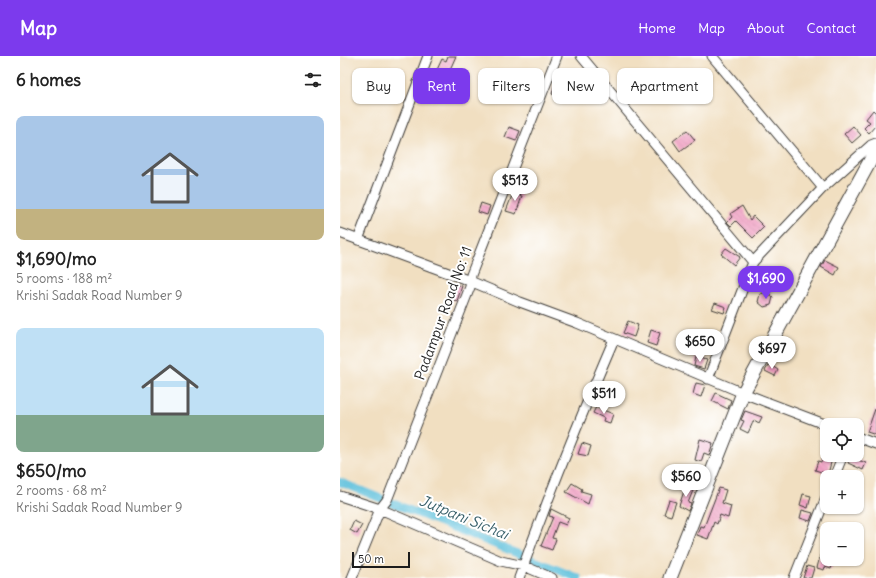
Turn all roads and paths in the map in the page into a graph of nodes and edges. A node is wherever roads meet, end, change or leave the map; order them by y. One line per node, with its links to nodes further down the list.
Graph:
1 (428, 56): 9 (street)
2 (557, 56): 11 (street, Padampur Road No: 11)
3 (581, 56): 10 (street)
4 (712, 56): 7 (street)
5 (876, 143): 7 (street)
6 (876, 150): 14 (street)
7 (823, 188): 10 (street)
8 (340, 233): 9 (street)
9 (358, 240): 11 (street)
10 (753, 262): 13 (street)
11 (470, 281): 12 (street); 19 (street, Padampur Road No: 11)
12 (614, 339): 13 (street); 21 (street)
13 (708, 378): 14 (street)
14 (743, 393): 15 (street); 25 (street)
15 (820, 422)
16 (864, 440): 17 (street)
17 (876, 444)
18 (340, 496): 19 (street)
19 (380, 509): 21 (street); 22 (street, Padampur Road No: 11)
20 (820, 513): 26 (street)
21 (524, 566): 23 (street); 24 (street)
22 (352, 578)
23 (519, 578)
24 (552, 578)
25 (670, 578)
26 (794, 578)

